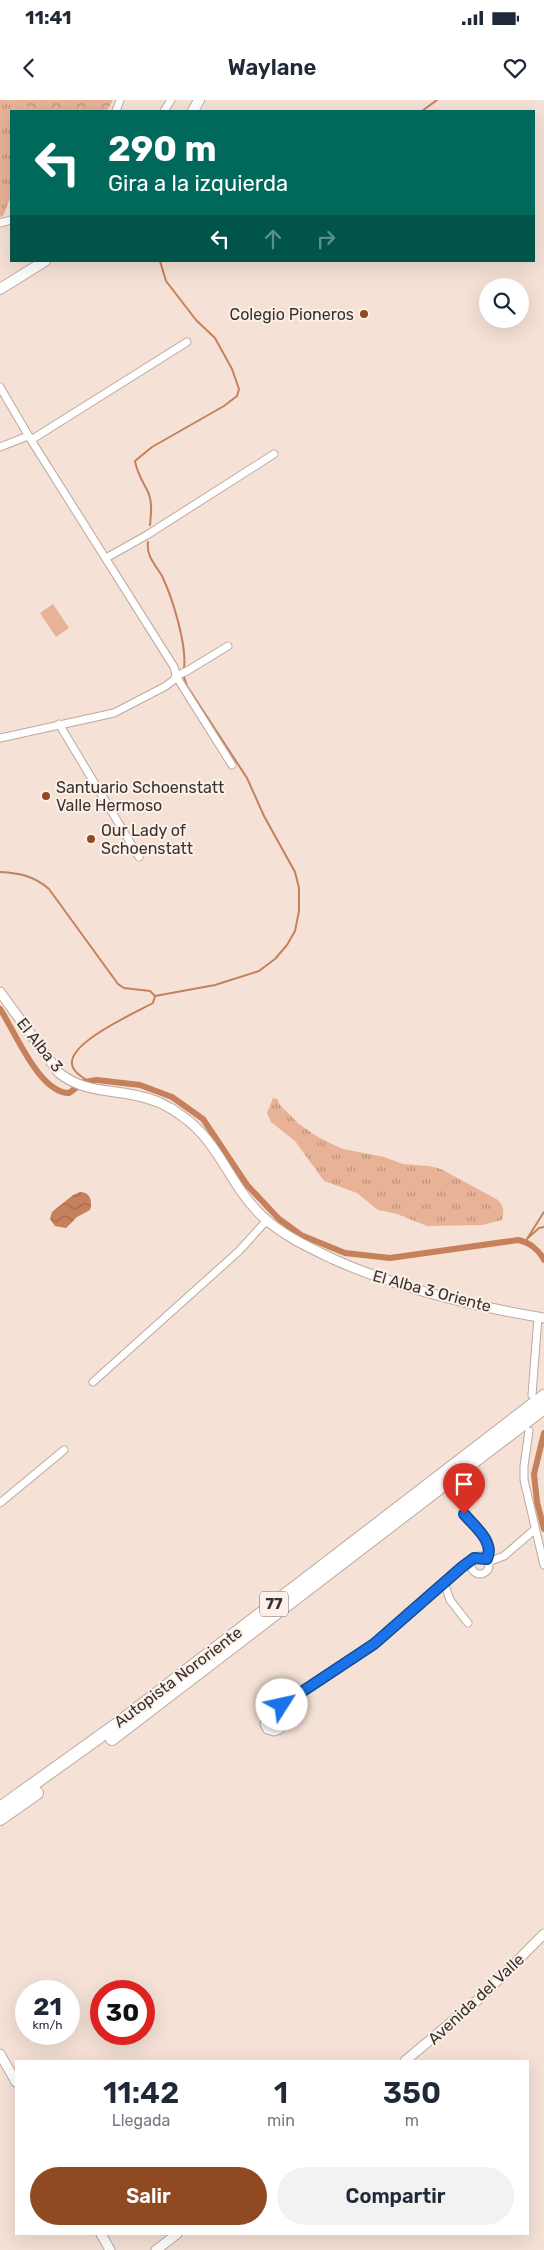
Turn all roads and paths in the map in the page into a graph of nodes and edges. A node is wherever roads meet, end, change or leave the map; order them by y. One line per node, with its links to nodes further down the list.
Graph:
1 (43, 262): 2 (main road)
2 (0, 289)
3 (187, 342): 5 (street)
4 (0, 387): 5 (street)
5 (30, 438): 6 (street); 8 (street)
6 (0, 447)
7 (274, 454): 8 (street)
8 (106, 558): 10 (street)
9 (228, 646): 10 (street)
10 (176, 676): 11 (street); 13 (street)
11 (58, 724): 12 (street); 14 (street)
12 (0, 738)
13 (232, 765)
14 (139, 857)
15 (2, 997): 16 (street, El Alba 3)
16 (88, 1089): 17 (street, El Alba 3 Oriente)
17 (267, 1220): 18 (street, El Alba 3 Oriente); 19 (street)
18 (542, 1318): 20 (street)
19 (93, 1382)
20 (538, 1396): 33 (highway, Autopista Nororiente / 77)
21 (544, 1408): 34 (highway, Autopista Nororiente / 77)
22 (529, 1431): 26 (street)
23 (64, 1450): 24 (street)
24 (0, 1503)
25 (464, 1514): 27 (street)
26 (534, 1530): 27 (street); 29 (street)
27 (488, 1560): 28 (street); 28 (street)
28 (470, 1562): 30 (street)
29 (544, 1564)
30 (444, 1582): 31 (street); 32 (street)
31 (468, 1623)
32 (274, 1712)
33 (0, 1808)
34 (0, 1819)
35 (544, 1934): 37 (street, Avenida del Valle)
36 (0, 2054): 38 (street)
37 (406, 2060)
38 (15, 2080)
39 (102, 2235): 41 (street)
40 (176, 2235): 42 (street)
41 (110, 2250)
42 (156, 2250)

